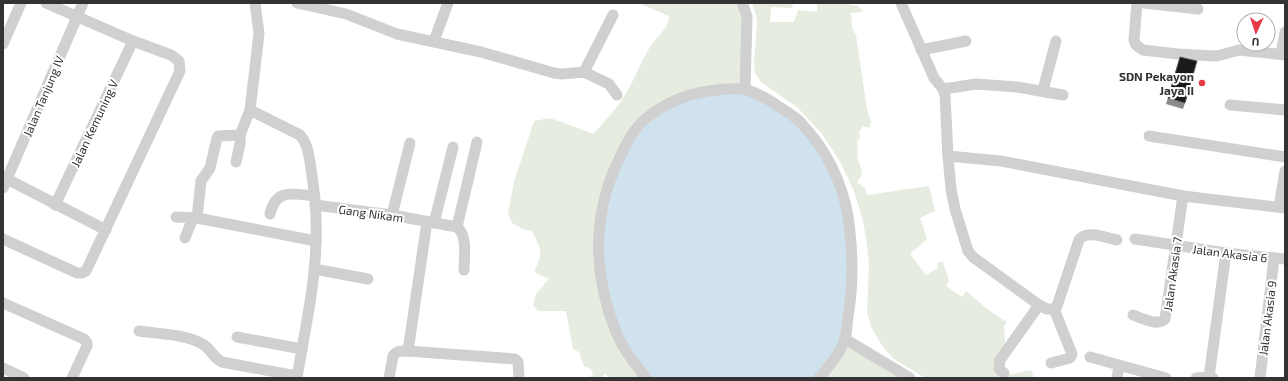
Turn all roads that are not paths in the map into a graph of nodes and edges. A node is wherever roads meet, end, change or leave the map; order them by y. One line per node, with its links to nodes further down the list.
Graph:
1 (21, 3): 20 (street)
2 (46, 3): 14 (street)
3 (83, 3): 14 (street, Jalan Tanjung IV)
4 (255, 3): 30 (street)
5 (297, 3): 11 (street)
6 (448, 3): 18 (street)
7 (742, 3): 25 (street)
8 (901, 3): 21 (street)
9 (1137, 3): 22 (street)
10 (1144, 3): 12 (street)
11 (348, 8): 18 (street)
12 (1198, 9)
13 (613, 15): 23 (street)
14 (78, 16): 17 (street); 41 (street, Jalan Tanjung IV)
15 (1285, 32): 22 (street)
16 (966, 40): 21 (street)
17 (133, 41): 44 (street, Jalan Kemuning V); 52 (street)
18 (434, 41): 23 (street)
19 (1056, 41): 26 (street)
20 (3, 44)
21 (921, 50): 24 (street)
22 (1283, 55)
23 (584, 72): 27 (street)
24 (943, 89): 26 (street); 37 (street)
25 (746, 90): 70 (street); 84 (street)
26 (1043, 90): 28 (street)
27 (617, 95)
28 (1063, 95)
29 (1230, 105): 31 (street)
30 (250, 110): 32 (street); 43 (street)
31 (1285, 110)
32 (240, 135): 39 (street); 49 (street)
33 (1149, 136): 38 (street)
34 (477, 142): 51 (street)
35 (410, 143): 47 (street)
36 (453, 147): 50 (street)
37 (948, 156): 42 (street); 65 (street)
38 (1285, 157)
39 (236, 162)
40 (1285, 171): 45 (street)
41 (4, 182): 44 (street)
42 (1183, 196): 45 (street); 58 (street, Jalan Akasia 7)
43 (315, 200): 46 (street, Gang Nikam); 47 (street, Gang Nikam); 57 (street)
44 (55, 205): 52 (street)
45 (1282, 208)
46 (270, 214)
47 (392, 215): 50 (street, Gang Nikam)
48 (176, 217): 49 (street)
49 (195, 218): 53 (street); 57 (street)
50 (430, 223): 51 (street, Gang Nikam); 72 (street)
51 (457, 227): 62 (street)
52 (106, 230): 54 (street)
53 (185, 238)
54 (3, 239)
55 (1135, 239): 58 (street, Jalan Akasia 6)
56 (1117, 240): 66 (street)
57 (316, 241): 61 (street)
58 (1176, 246): 59 (street, Jalan Akasia 6); 67 (street, Jalan Akasia 7)
59 (1226, 253): 60 (street, Jalan Akasia 6); 79 (street)
60 (1280, 259): 90 (street, Jalan Akasia 9)
61 (314, 269): 63 (street); 71 (street)
62 (464, 270)
63 (368, 279)
64 (3, 303): 81 (street)
65 (1039, 305): 66 (street); 77 (street)
66 (1054, 310): 74 (street)
67 (1133, 315)
68 (139, 331): 78 (street)
69 (237, 337): 71 (street)
70 (845, 339): 85 (street); 86 (street)
71 (302, 349): 78 (street)
72 (408, 351): 82 (street); 83 (street)
73 (1090, 357): 75 (street)
74 (1051, 363)
75 (1119, 366): 87 (street); 88 (street)
76 (3, 368): 80 (street)
77 (1004, 373)
78 (297, 377)
79 (1211, 377): 89 (street)
80 (24, 378)
81 (72, 378)
82 (389, 378)
83 (519, 378)
84 (646, 378)
85 (819, 378)
86 (910, 378)
87 (1117, 378)
88 (1166, 378)
89 (1196, 378)
90 (1260, 378)

